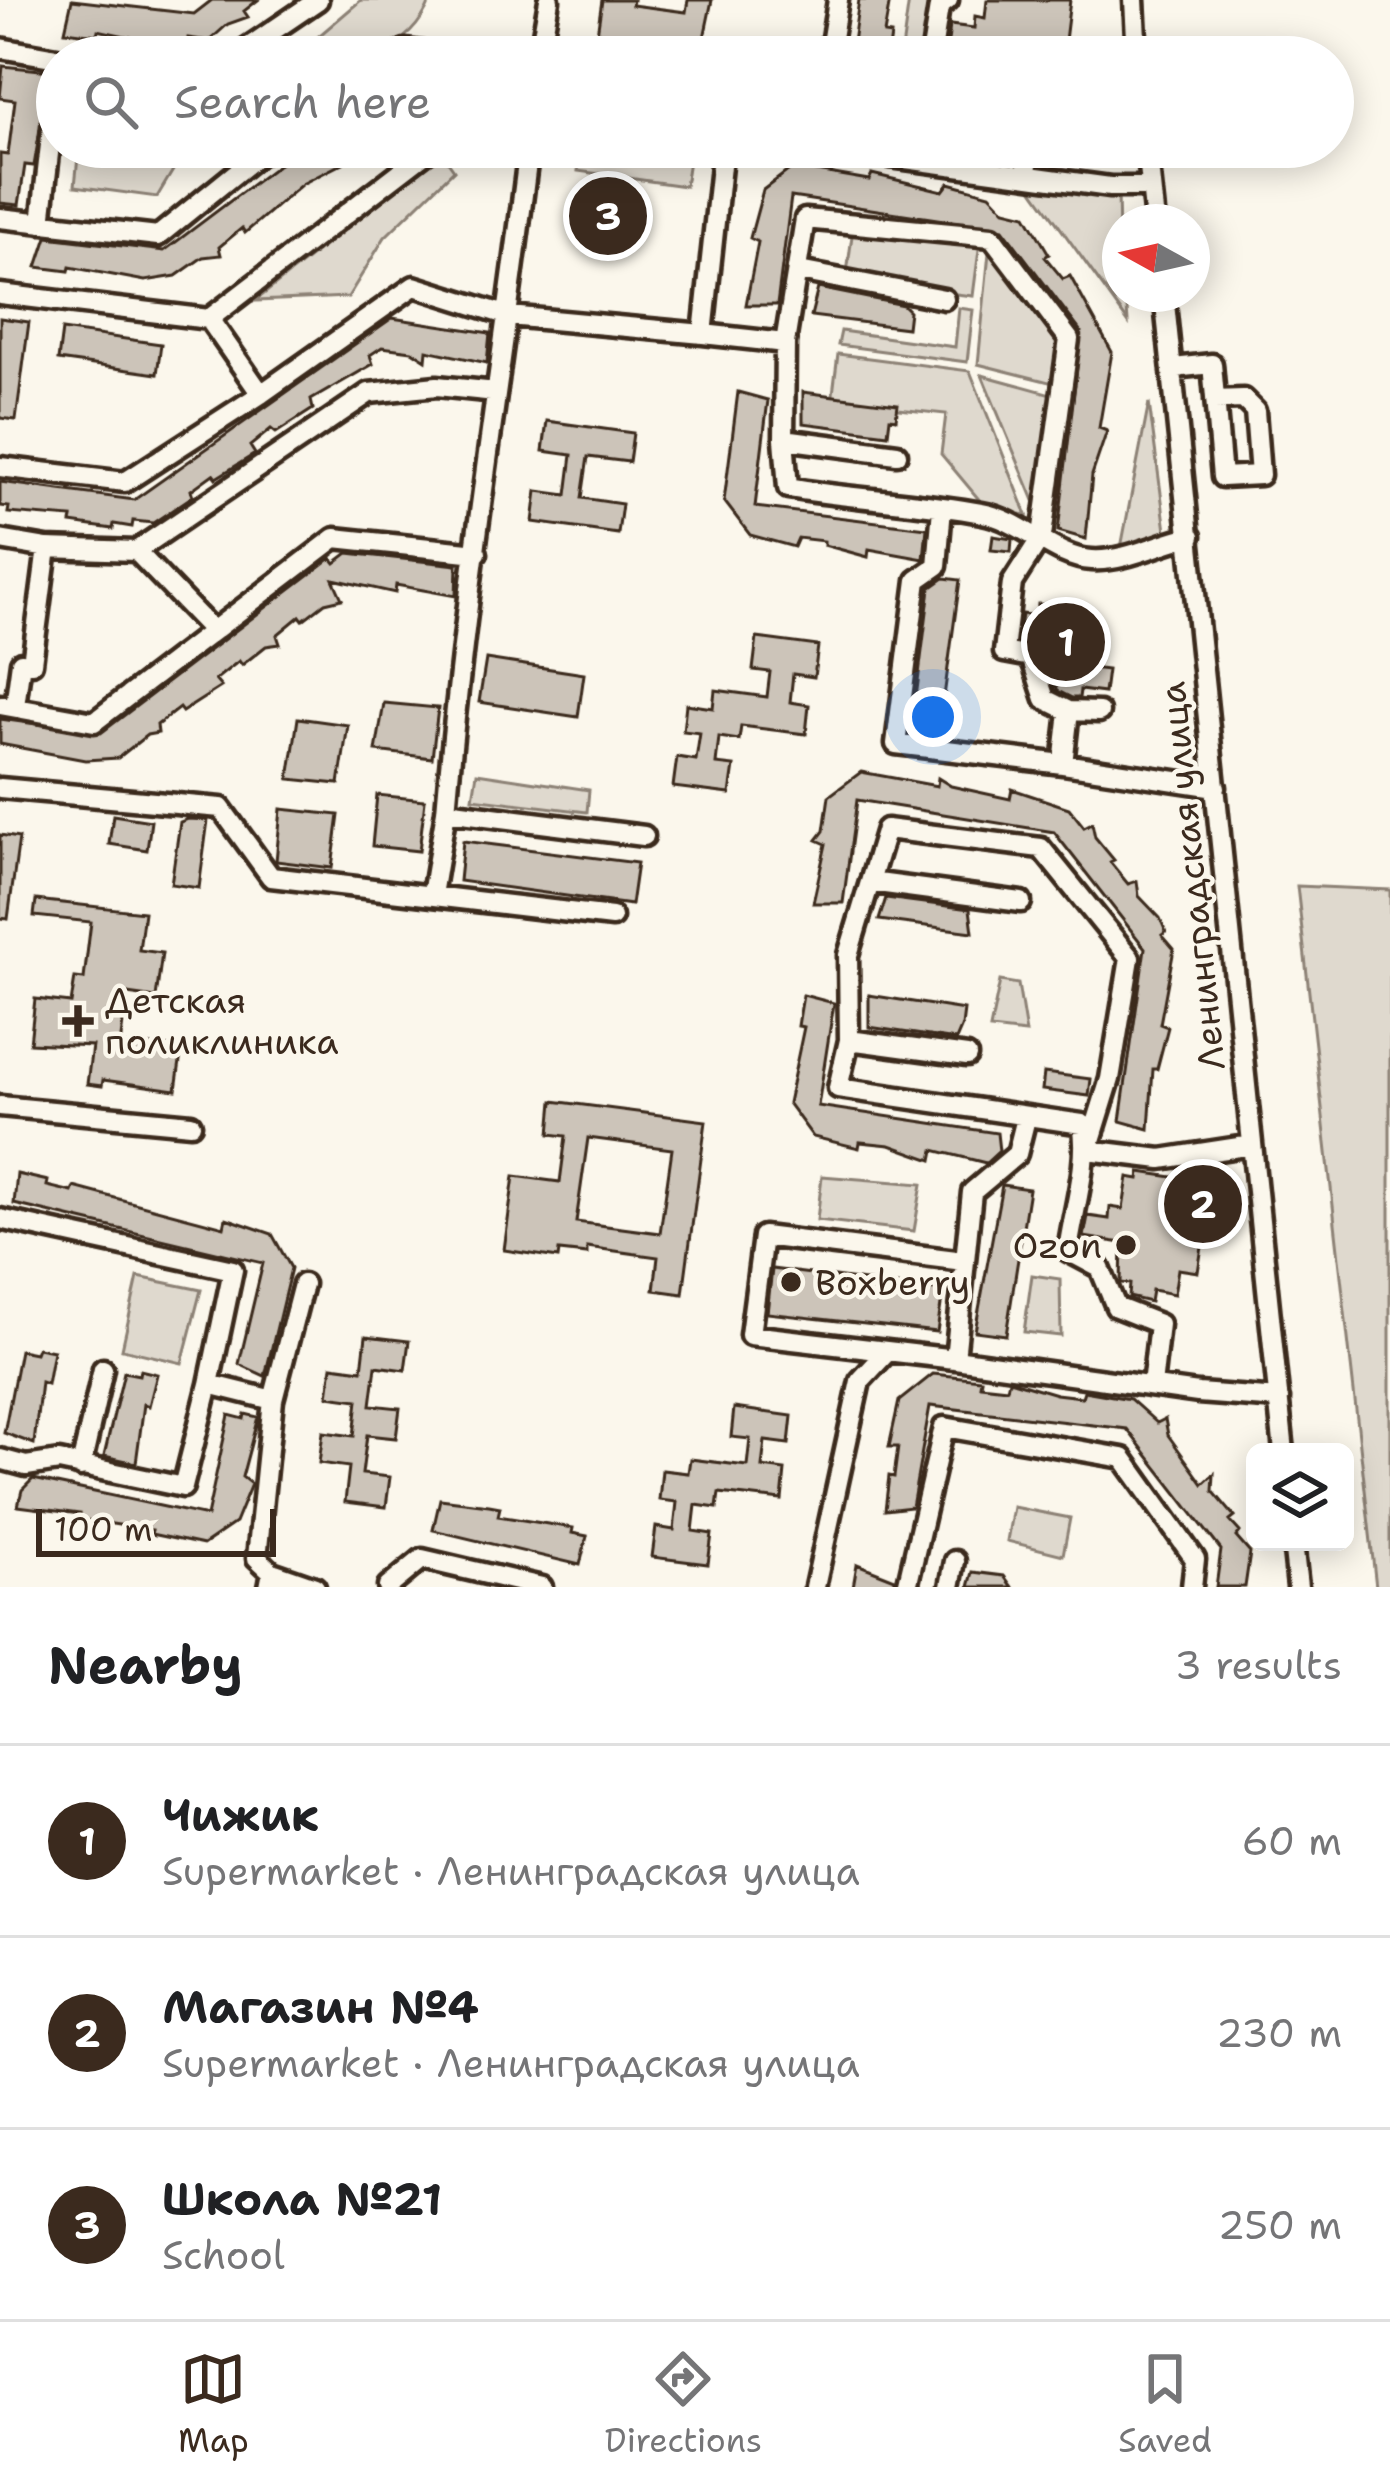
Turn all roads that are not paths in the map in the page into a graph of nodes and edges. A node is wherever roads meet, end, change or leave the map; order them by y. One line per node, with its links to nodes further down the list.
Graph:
1 (318, 0): 6 (street)
2 (549, 0): 7 (street)
3 (838, 0): 8 (street)
4 (948, 0): 9 (street)
5 (1134, 0): 10 (street)
6 (265, 36)
7 (543, 36)
8 (832, 36)
9 (934, 36)
10 (1136, 36)
11 (0, 48): 12 (street)
12 (36, 54)
13 (47, 168): 25 (street)
14 (242, 168): 25 (street)
15 (406, 168): 31 (street)
16 (526, 168): 30 (street)
17 (720, 168): 32 (street)
18 (987, 168): 21 (street)
19 (1028, 168): 21 (street)
20 (1149, 168): 22 (street)
21 (1027, 173): 22 (street)
22 (1150, 187): 23 (street)
23 (1152, 204)
24 (0, 218): 25 (street)
25 (41, 223)
26 (799, 271): 28 (street); 33 (street); 42 (street)
27 (0, 294): 31 (street)
28 (944, 299)
29 (1166, 312): 34 (street, Ленинградская улица)
30 (508, 316): 32 (street); 35 (street); 36 (street)
31 (209, 319): 36 (street)
32 (703, 334): 33 (street)
33 (785, 343): 38 (street)
34 (1173, 368): 37 (street); 43 (street, Ленинградская улица)
35 (496, 392): 46 (street); 47 (street)
36 (261, 394): 40 (street)
37 (1215, 400)
38 (784, 439): 39 (street); 41 (street)
39 (896, 454)
40 (0, 467)
41 (942, 508): 42 (street); 52 (street)
42 (1042, 536): 43 (street); 50 (street)
43 (1191, 536): 53 (street, Ленинградская улица)
44 (0, 539): 45 (street)
45 (47, 548): 46 (street); 49 (street)
46 (136, 551): 48 (street)
47 (477, 553): 48 (street); 55 (street)
48 (212, 630): 49 (street)
49 (8, 705)
50 (1069, 711): 51 (street); 52 (street)
51 (1099, 712)
52 (1063, 764): 53 (street)
53 (1216, 787): 66 (street, Ленинградская улица)
54 (0, 788): 58 (street)
55 (446, 811): 56 (street); 58 (street)
56 (644, 836)
57 (870, 881): 59 (street); 61 (street); 67 (street)
58 (432, 895): 60 (street)
59 (1021, 902)
60 (612, 917)
61 (850, 1040): 62 (street); 64 (street)
62 (967, 1056)
63 (0, 1106): 65 (street)
64 (1027, 1118): 67 (street); 69 (street)
65 (191, 1124)
66 (1252, 1145): 67 (street); 76 (street, Ленинградская улица)
67 (1088, 1150): 75 (street)
68 (0, 1219): 74 (street)
69 (964, 1261): 71 (street); 72 (street)
70 (303, 1284): 77 (street)
71 (887, 1352): 72 (street); 87 (street)
72 (956, 1359): 75 (street)
73 (103, 1369): 80 (street)
74 (209, 1384): 77 (street); 80 (street)
75 (1152, 1386): 76 (street)
76 (1279, 1399): 78 (street, Ленинградская улица)
77 (273, 1400): 83 (street)
78 (1284, 1443)
79 (0, 1459): 80 (street)
80 (81, 1467)
81 (1294, 1551): 91 (street)
82 (955, 1561): 89 (street)
83 (271, 1580): 84 (street)
84 (315, 1587)
85 (388, 1587): 86 (street)
86 (542, 1587)
87 (815, 1587)
88 (907, 1587): 90 (street)
89 (950, 1587)
90 (1192, 1587)
91 (1298, 1587)

